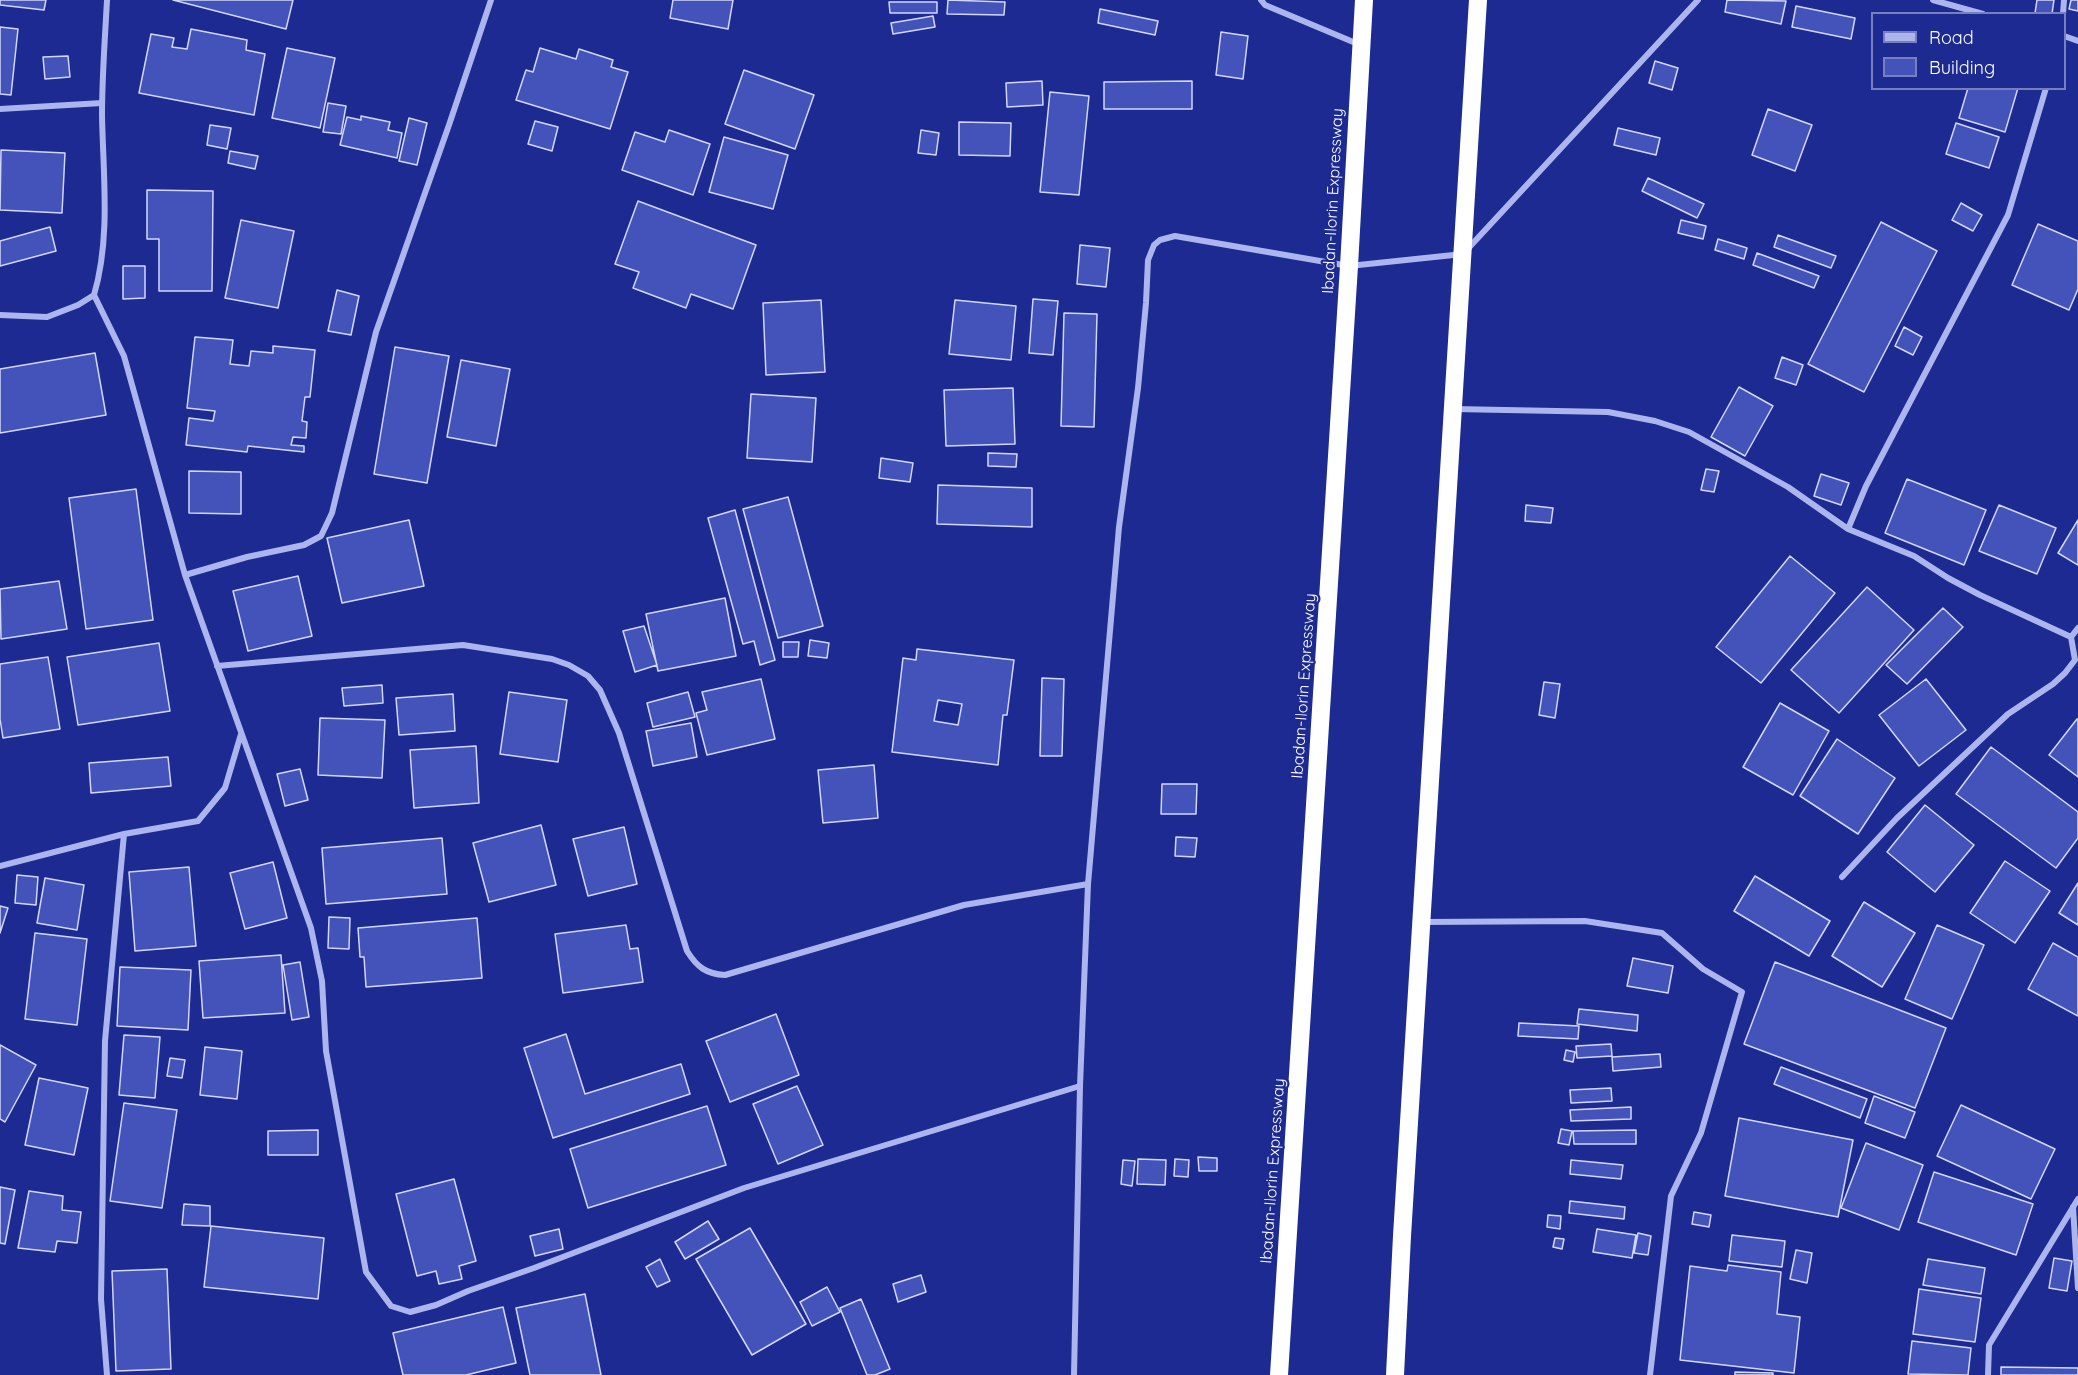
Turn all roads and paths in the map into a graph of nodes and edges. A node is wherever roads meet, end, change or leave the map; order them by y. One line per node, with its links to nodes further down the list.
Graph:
1 (107, 0): 11 (street)
2 (491, 0): 19 (street)
3 (1261, 0): 9 (street)
4 (1364, 0): 9 (highway, Ibadan-Ilorin Expressway)
5 (1479, 0): 13 (highway)
6 (1698, 0): 13 (street)
7 (1933, 0): 8 (street)
8 (1976, 12)
9 (1361, 45): 14 (highway, Ibadan-Ilorin Expressway)
10 (2045, 90): 18 (street)
11 (102, 103): 12 (street); 15 (street)
12 (0, 110)
13 (1463, 254): 14 (street); 17 (highway)
14 (1349, 266): 27 (street); 35 (highway, Ibadan-Ilorin Expressway)
15 (94, 295): 16 (street); 19 (street)
16 (0, 315)
17 (1453, 409): 18 (street); 28 (highway)
18 (1848, 529): 21 (street)
19 (184, 575): 22 (street)
20 (2078, 628): 21 (street)
21 (2071, 637): 26 (street)
22 (217, 666): 23 (street); 27 (street)
23 (241, 734): 24 (street); 29 (street)
24 (124, 834): 25 (street); 33 (street)
25 (0, 866)
26 (1842, 877)
27 (1088, 884): 29 (street)
28 (1421, 922): 36 (highway); 37 (street)
29 (1080, 1086): 34 (street)
30 (2078, 1199): 31 (street)
31 (2073, 1207): 32 (street); 38 (street)
32 (2078, 1288)
33 (107, 1375)
34 (1074, 1375)
35 (1279, 1375)
36 (1395, 1375)
37 (1650, 1375)
38 (1988, 1375)

